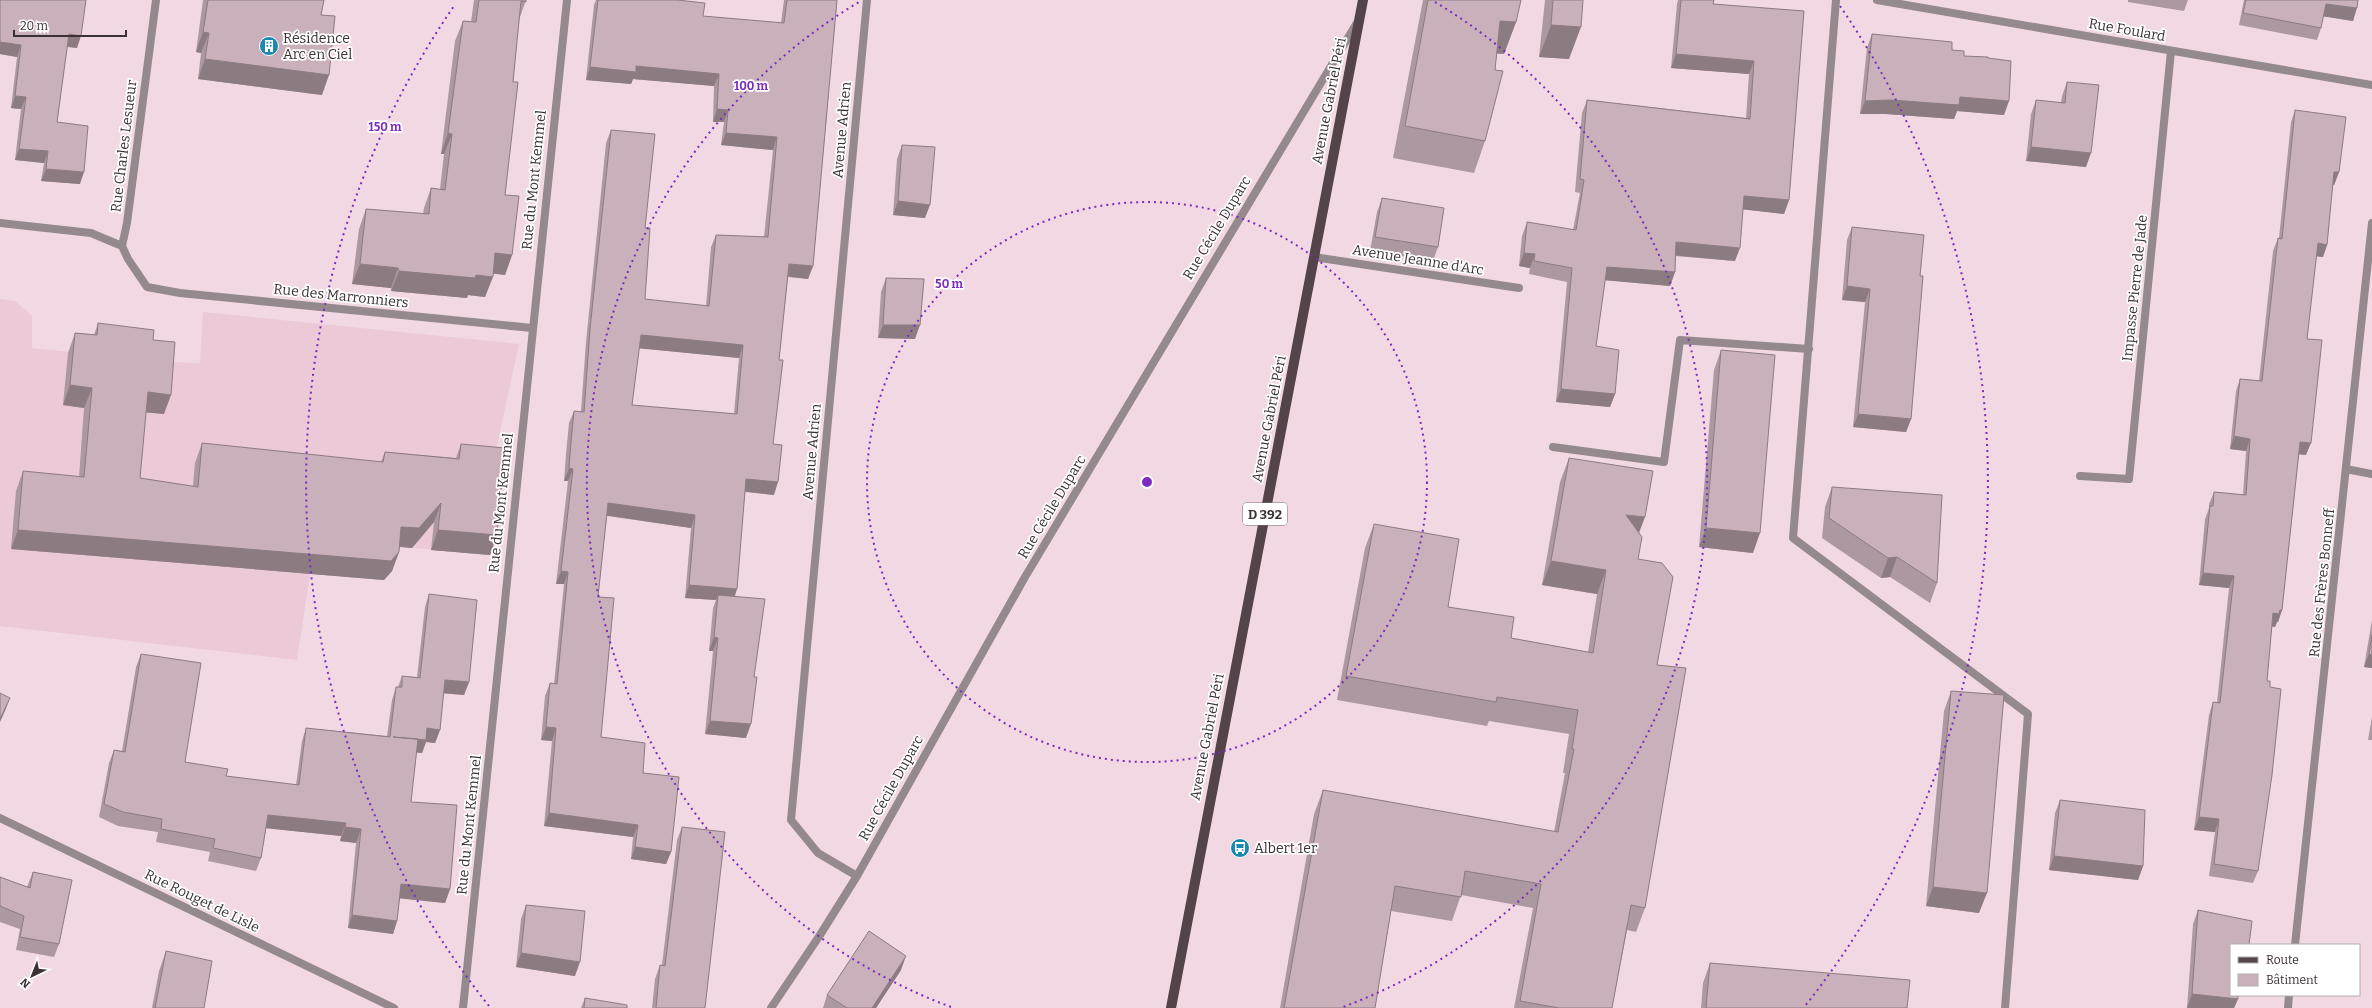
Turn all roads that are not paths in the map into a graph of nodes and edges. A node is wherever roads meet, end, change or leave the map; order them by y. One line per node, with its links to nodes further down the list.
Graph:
1 (156, 0): 12 (street, Rue Charles Lesueur)
2 (567, 0): 15 (street, Rue du Mont Kemmel)
3 (867, 0): 22 (street, Avenue Adrien)
4 (1362, 0): 7 (main road, Avenue Gabriel Péri / D 392)
5 (1836, 0): 16 (street)
6 (1877, 0): 8 (street, Rue Foulard)
7 (1358, 20): 13 (main road, Avenue Gabriel Péri / D 392); 22 (street, Rue Cécile Duparc)
8 (2171, 50): 9 (street, Rue Foulard); 20 (street, Impasse Pierre de Jade)
9 (2372, 86)
10 (0, 223): 12 (street)
11 (2372, 223): 18 (street, Rue des Frères Bonneff)
12 (122, 246): 15 (street, Rue des Marronniers)
13 (1314, 257): 14 (street, Avenue Jeanne d'Arc); 28 (main road, Avenue Gabriel Péri / D 392)
14 (1519, 288)
15 (532, 328): 26 (street, Rue du Mont Kemmel)
16 (1808, 349): 17 (street); 29 (street)
17 (1553, 447)
18 (2346, 469): 19 (street); 23 (street, Rue des Frères Bonneff)
19 (2372, 474)
20 (2080, 476)
21 (0, 818): 25 (street, Rue Rouget de Lisle)
22 (857, 876): 27 (street, Rue Cécile Duparc)
23 (2295, 944)
24 (2289, 996): 30 (street)
25 (394, 1008)
26 (464, 1008)
27 (771, 1008)
28 (1173, 1008)
29 (2005, 1008)
30 (2288, 1008)

